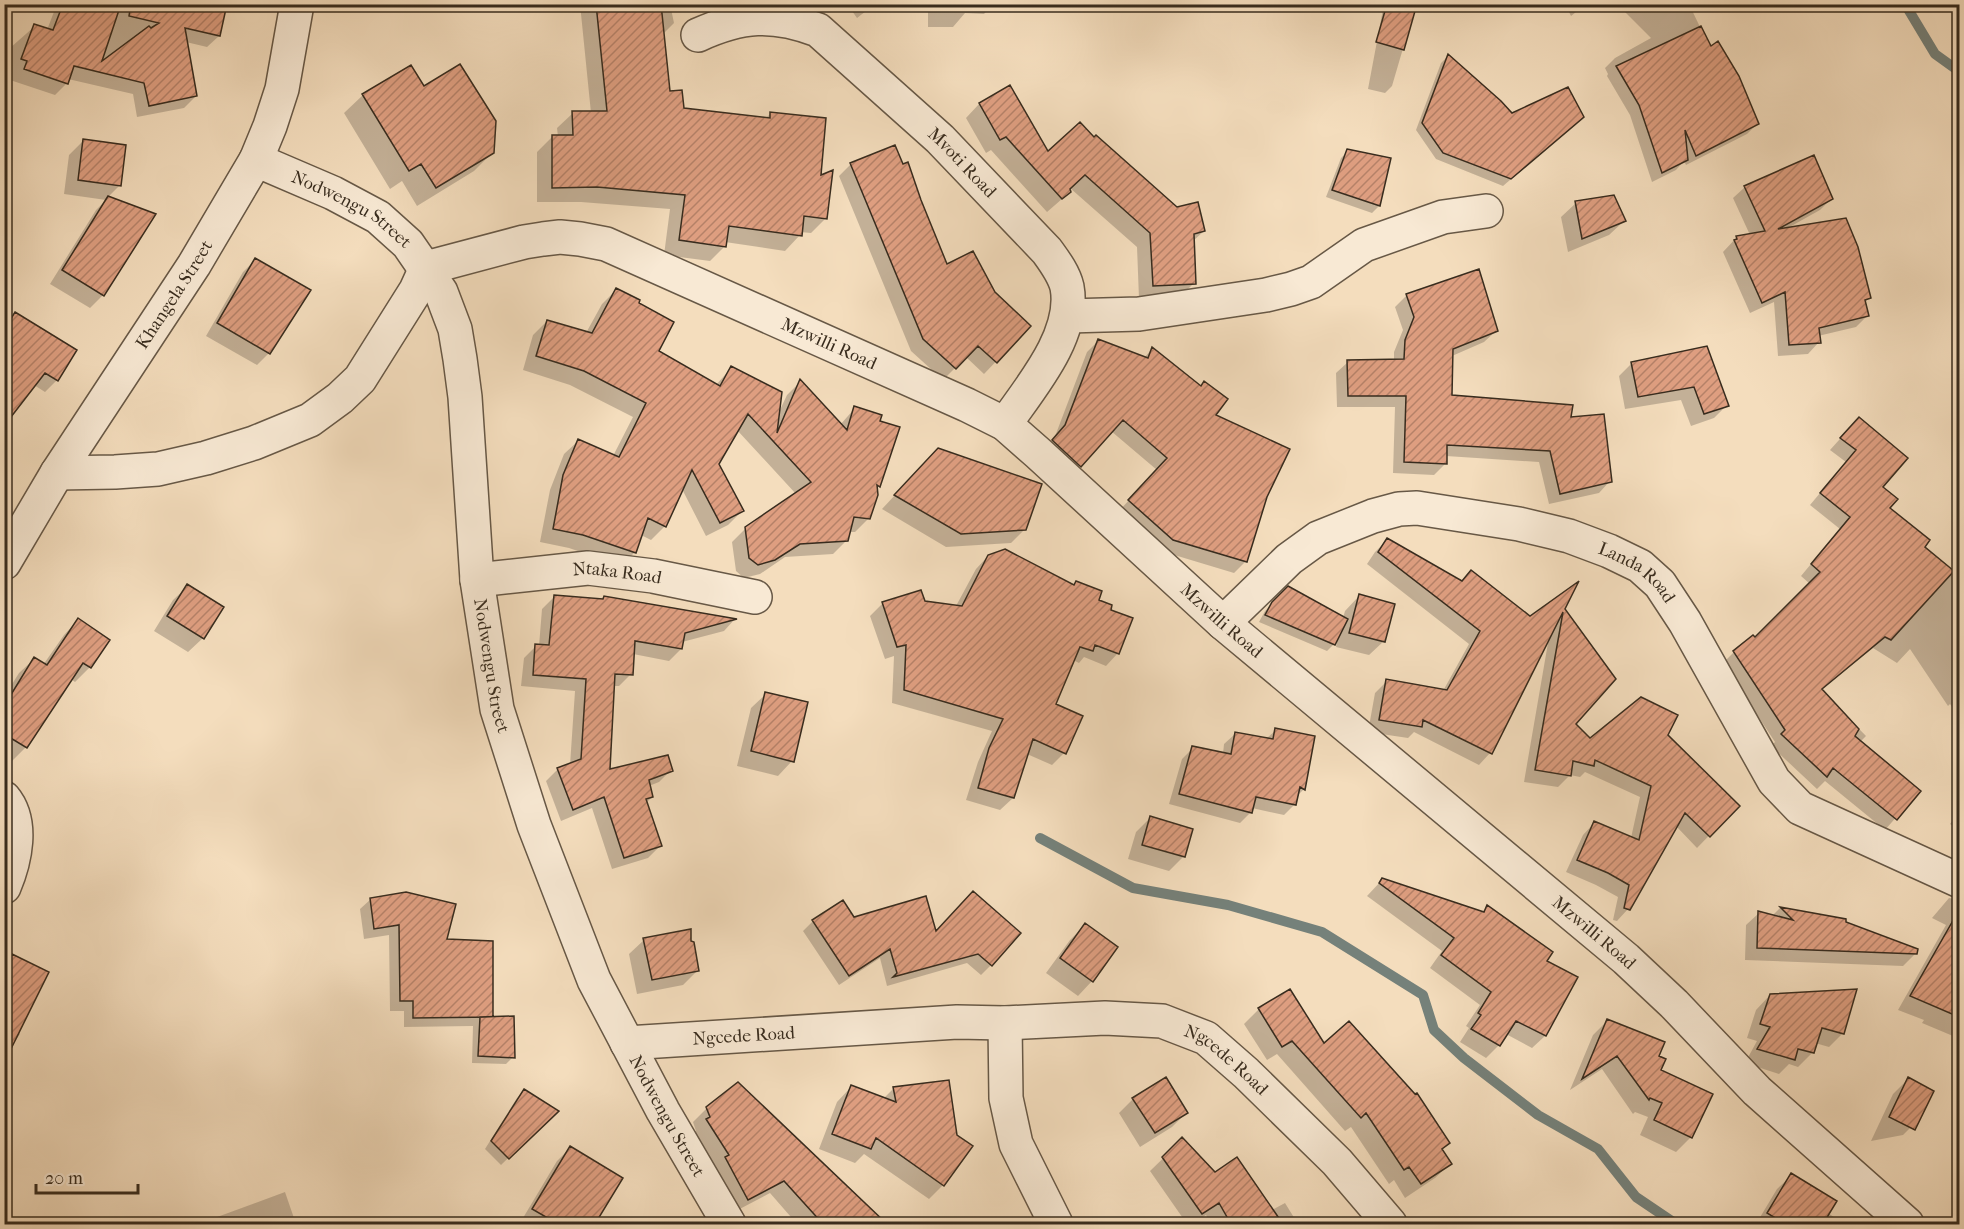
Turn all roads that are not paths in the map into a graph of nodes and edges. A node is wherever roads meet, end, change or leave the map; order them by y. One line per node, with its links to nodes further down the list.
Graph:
1 (297, 4): 4 (street, Khangela Street)
2 (734, 12): 3 (street, Mvoti Road); 7 (street, Mvoti Road)
3 (698, 35)
4 (256, 160): 6 (street, Nodwengu Street); 9 (street, Khangela Street)
5 (1486, 211): 7 (street)
6 (426, 268): 8 (street, Mzwilli Road); 9 (street); 11 (street, Nodwengu Street)
7 (1068, 316): 8 (street, Mvoti Road)
8 (1005, 424): 13 (street, Mzwilli Road)
9 (57, 473): 10 (street, Khangela Street)
10 (5, 563)
11 (477, 580): 12 (street, Ntaka Road); 18 (street, Nodwengu Street)
12 (754, 597)
13 (1223, 623): 15 (street, Landa Road); 22 (street, Mzwilli Road)
14 (4, 798): 16 (street)
15 (1959, 881)
16 (4, 887)
17 (1005, 1023): 18 (street, Ngcede Road); 20 (street); 21 (street, Ngcede Road)
18 (627, 1043): 19 (street, Nodwengu Street)
19 (729, 1224)
20 (1056, 1224)
21 (1390, 1224)
22 (1907, 1224)

